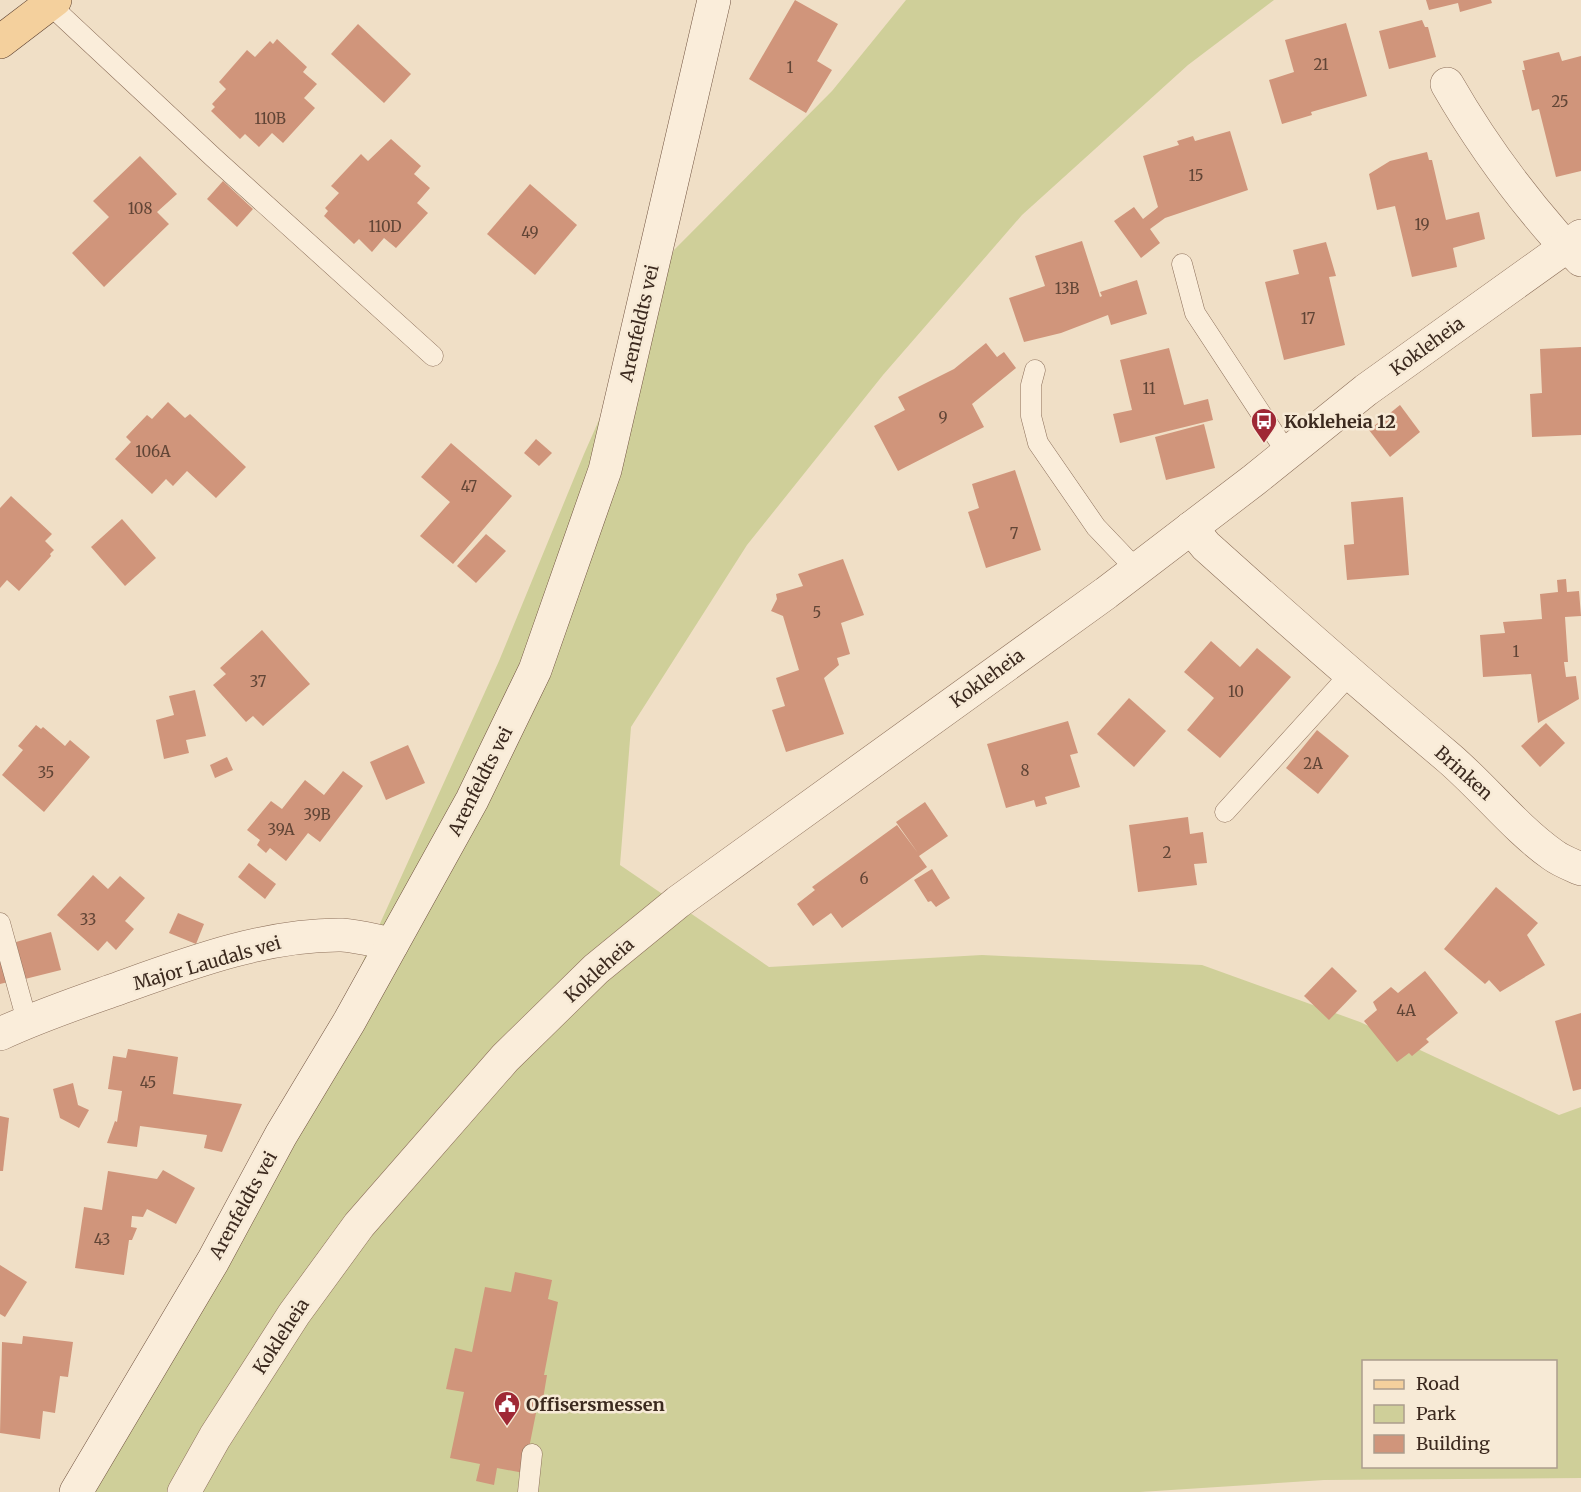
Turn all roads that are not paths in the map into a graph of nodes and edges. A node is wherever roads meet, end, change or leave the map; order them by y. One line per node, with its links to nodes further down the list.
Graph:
1 (714, 0): 16 (street, Arenfeldts vei)
2 (52, 2): 3 (main road); 7 (lane)
3 (0, 42)
4 (1447, 84): 5 (street, Kokleheia)
5 (1577, 247): 9 (street, Kokleheia)
6 (1182, 264): 9 (lane)
7 (433, 356)
8 (1035, 370): 11 (lane)
9 (1289, 451): 10 (street, Kokleheia)
10 (1191, 528): 11 (street, Kokleheia); 12 (street, Brinken)
11 (1136, 569): 20 (street, Kokleheia)
12 (1351, 673): 13 (lane); 14 (street, Brinken)
13 (1225, 812)
14 (1581, 869)
15 (0, 923): 17 (lane, Major Laudals vei)
16 (392, 944): 17 (street, Major Laudals vei); 19 (street, Arenfeldts vei)
17 (14, 1027)
18 (532, 1454): 21 (lane)
19 (76, 1492)
20 (184, 1492)
21 (528, 1492)

